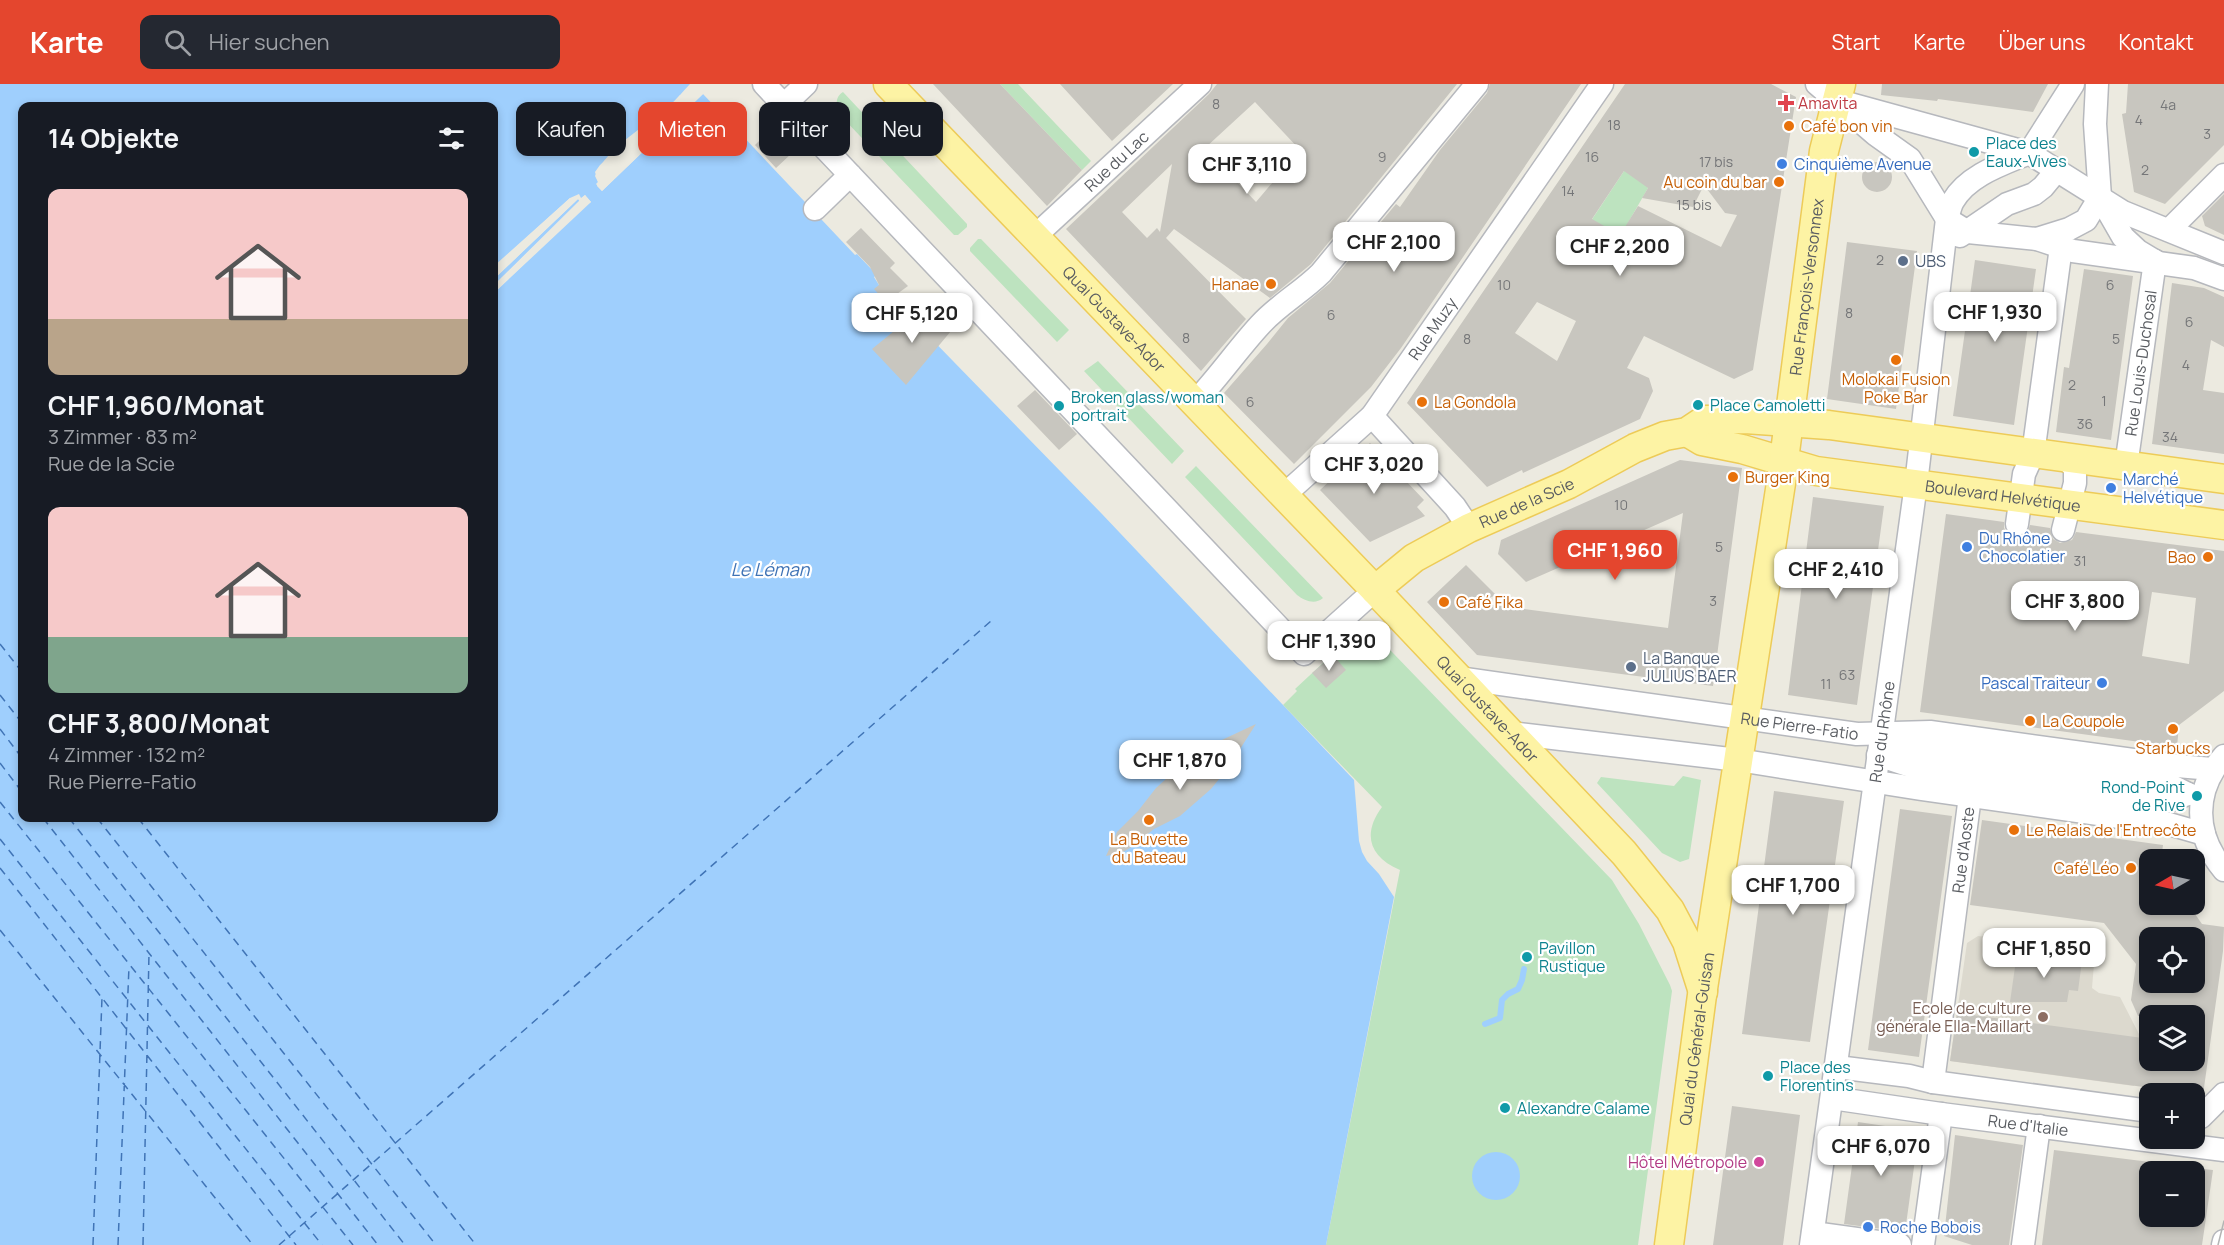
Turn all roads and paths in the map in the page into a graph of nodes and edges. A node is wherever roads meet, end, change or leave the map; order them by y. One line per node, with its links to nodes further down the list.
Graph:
1 (764, 84): 10 (street)
2 (806, 84): 11 (street)
3 (888, 84): 21 (main road, Quai Gustave-Ador)
4 (1200, 84): 21 (street, Rue du Lac)
5 (1477, 84): 27 (street)
6 (1602, 84): 28 (street, Rue Muzy)
7 (2073, 84): 12 (street)
8 (2097, 84): 17 (street)
9 (1831, 89): 12 (street); 20 (street); 29 (main road, Rue François-Versonnex)
10 (781, 102)
11 (787, 102)
12 (2029, 153): 14 (street); 20 (street)
13 (832, 156): 16 (street)
14 (2057, 170): 17 (street); 20 (street)
15 (2224, 174): 19 (street)
16 (850, 175): 18 (street); 43 (street)
17 (2100, 197): 19 (street); 22 (street); 25 (street)
18 (815, 209)
19 (2169, 230): 24 (street)
20 (1956, 235): 22 (street); 31 (street, Rue du Rhône)
21 (1034, 237): 27 (main road, Quai Gustave-Ador)
22 (2037, 239): 23 (street)
23 (2061, 248): 25 (street); 32 (street)
24 (2224, 253)
25 (2155, 261): 26 (street); 35 (street, Rue Louis-Duchosal)
26 (2224, 279)
27 (1194, 403): 38 (main road, Quai Gustave-Ador)
28 (1372, 416): 38 (street, Rue Muzy); 42 (street)
29 (1788, 422): 30 (main road); 31 (main road); 34 (main road, Rue François-Versonnex)
30 (1687, 432): 34 (main road); 42 (main road, Rue de la Scie)
31 (1922, 438): 32 (main road); 37 (street, Rue du Rhône)
32 (2033, 454): 33 (main road); 39 (street)
33 (2065, 458): 35 (main road); 40 (street)
34 (1784, 462): 37 (main road, Boulevard Helvétique); 45 (main road, Rue François-Versonnex)
35 (2126, 466): 36 (main road)
36 (2224, 479)
37 (1916, 484): 39 (main road, Boulevard Helvétique); 47 (street, Rue du Rhône)
38 (1283, 496): 43 (main road, Quai Gustave-Ador)
39 (2019, 511): 40 (main road, Boulevard Helvétique)
40 (2066, 517): 41 (main road, Boulevard Helvétique)
41 (2224, 525)
42 (1469, 528): 43 (main road, Rue de la Scie)
43 (1375, 590): 44 (main road, Quai Gustave-Ador)
44 (1458, 678): 45 (street, Rue Pierre-Fatio); 46 (main road, Quai Gustave-Ador)
45 (1745, 718): 47 (street, Rue Pierre-Fatio); 48 (main road, Rue François-Versonnex)
46 (1510, 733): 48 (street); 54 (main road, Quai Gustave-Ador)
47 (1880, 745): 47 (street); 49 (street, Rue Pierre-Fatio); 50 (street, Rue du Rhône)
48 (1738, 760): 50 (street); 54 (main road, Quai du Général-Guisan)
49 (2218, 762): 52 (street)
50 (1875, 781): 51 (street); 55 (street, Rue du Rhône)
51 (1970, 796): 52 (street); 56 (street, Rue d'Aoste)
52 (2204, 834): 53 (street)
53 (2222, 870)
54 (1703, 992): 67 (main road, Quai du Général-Guisan)
55 (1837, 1067): 56 (street, Rue d'Italie); 58 (street, Rue du Rhône)
56 (1933, 1082): 59 (street, Rue d'Italie)
57 (2224, 1094): 60 (street)
58 (1832, 1098): 61 (street, Rue d'Italie); 66 (street, Rue du Rhône)
59 (2139, 1110)
60 (2205, 1111)
61 (1941, 1114): 64 (street, Rue d'Italie); 69 (street)
62 (2205, 1118): 63 (street)
63 (2224, 1120)
64 (2039, 1126): 65 (street, Rue d'Italie); 70 (street)
65 (2224, 1150)
66 (1812, 1239): 68 (street)
67 (1669, 1245)
68 (1900, 1245)
69 (1923, 1245)
70 (2023, 1245)

